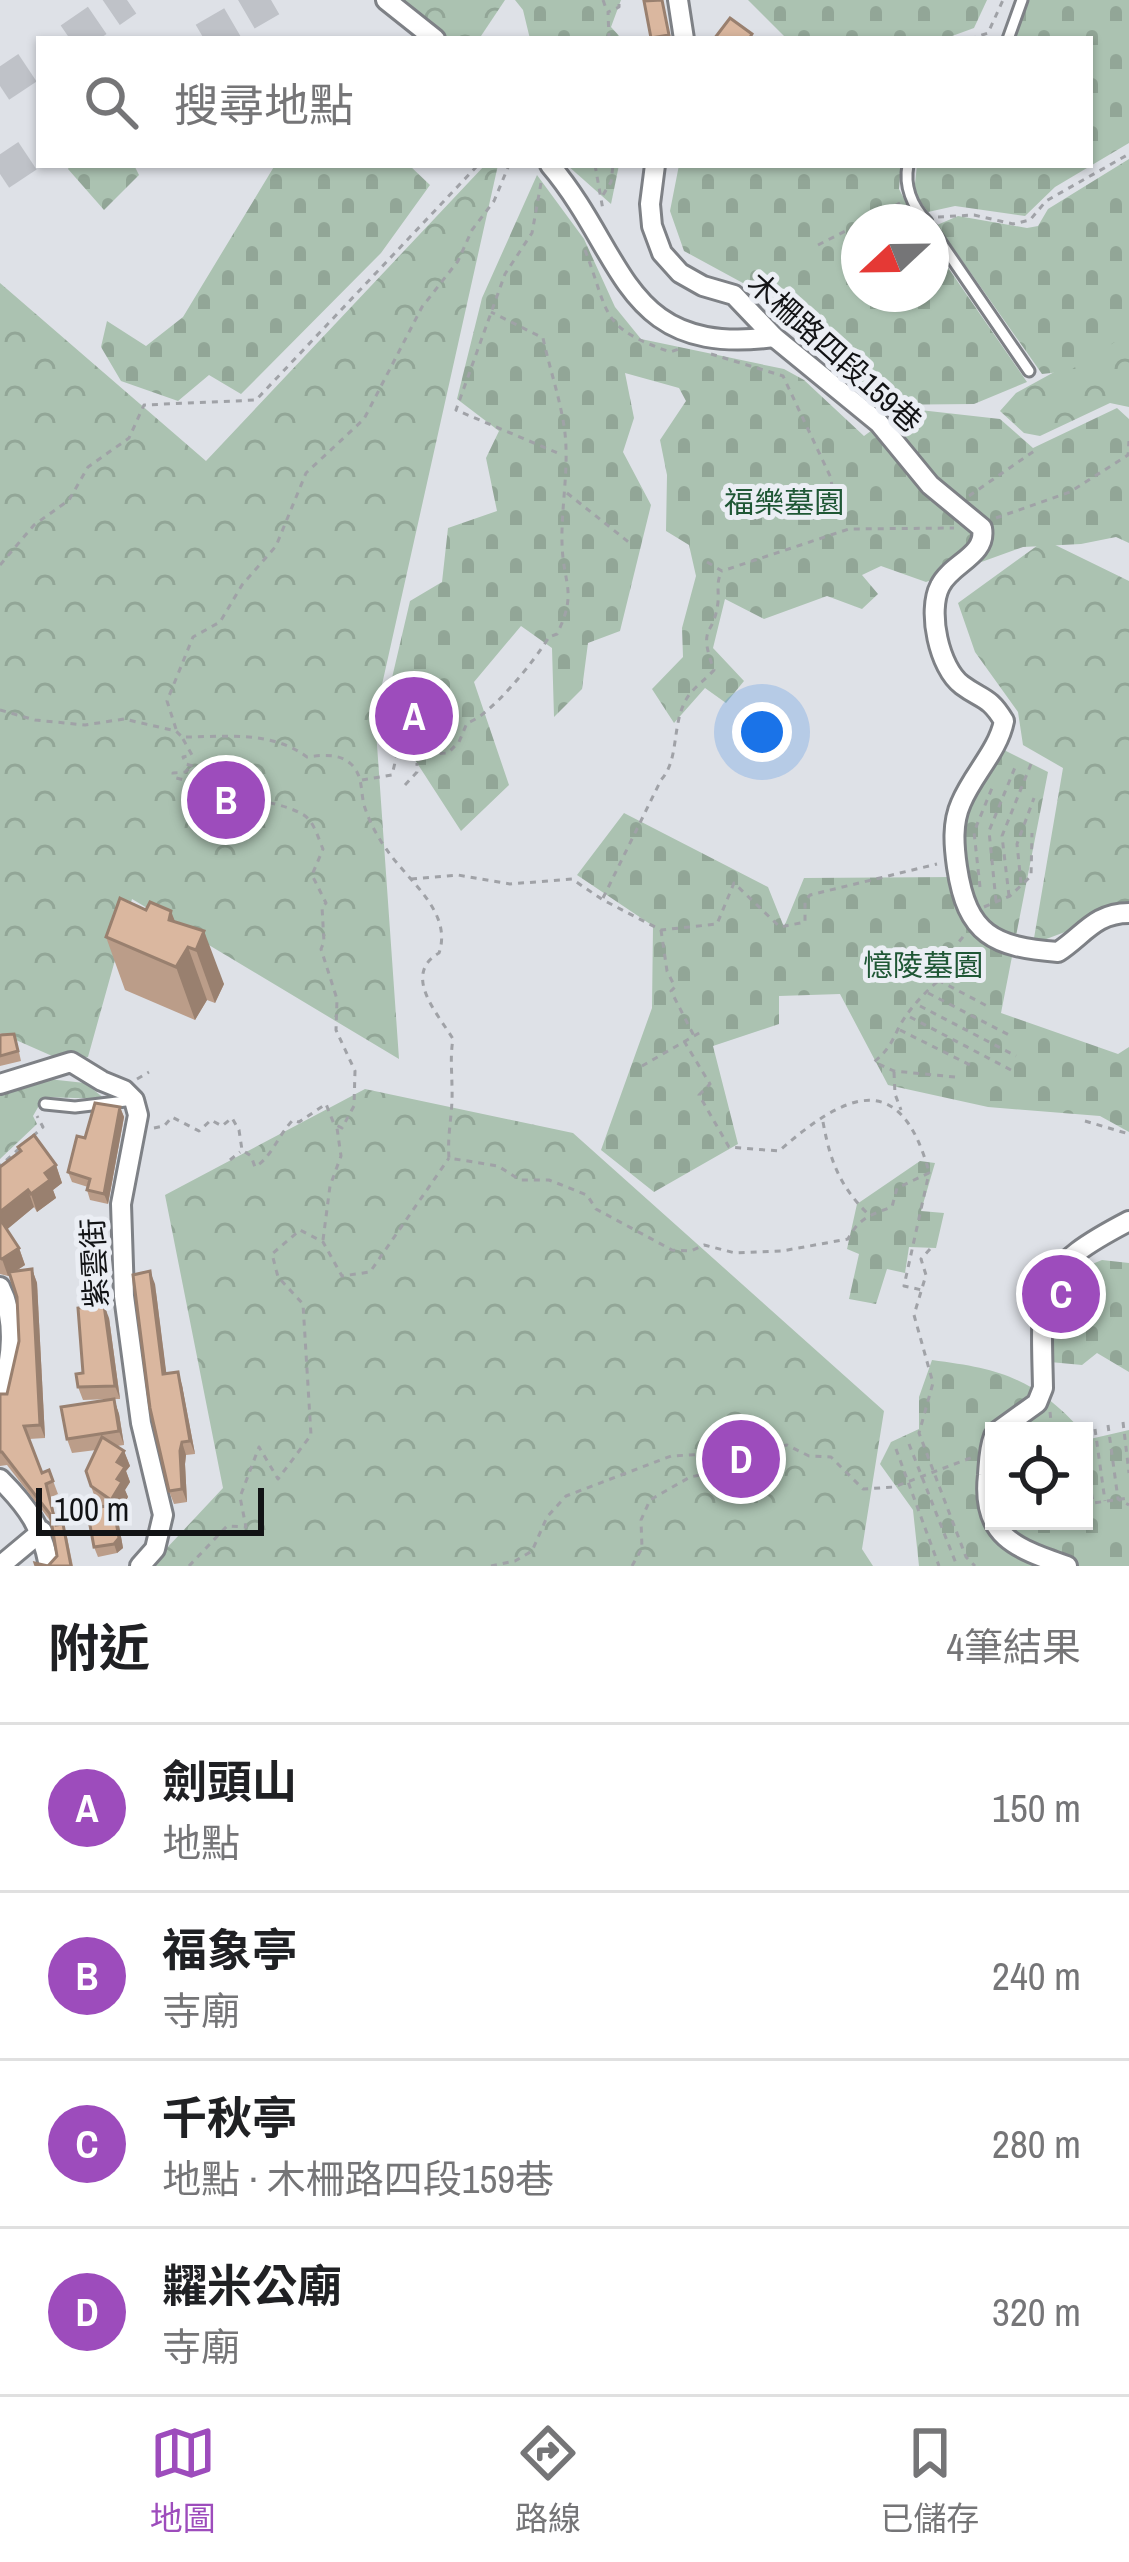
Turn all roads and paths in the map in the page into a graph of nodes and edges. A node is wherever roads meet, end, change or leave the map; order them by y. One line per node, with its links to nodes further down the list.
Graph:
1 (386, 0): 8 (street)
2 (603, 0): 7 (path)
3 (619, 0): 7 (path)
4 (678, 0): 10 (street)
5 (1004, 0): 11 (path)
6 (1022, 0): 12 (lane)
7 (608, 12): 9 (path)
8 (431, 36)
9 (609, 36)
10 (684, 36)
11 (979, 36)
12 (1009, 36)
13 (1129, 154): 23 (path)
14 (475, 168): 38 (path)
15 (508, 168): 42 (path)
16 (551, 168): 27 (path)
17 (553, 168): 28 (street)
18 (612, 168): 21 (path)
19 (655, 168): 28 (street, 木柵路四段159巷)
20 (908, 168): 22 (lane)
21 (602, 197)
22 (917, 204)
23 (949, 218)
24 (841, 233): 25 (path)
25 (818, 245)
26 (949, 255): 29 (lane)
27 (491, 312): 32 (path); 33 (path)
28 (774, 338): 34 (street, 木柵路四段159巷)
29 (1029, 371)
30 (1129, 441): 35 (path)
31 (1037, 449): 34 (path)
32 (560, 454)
33 (565, 492): 36 (path); 45 (path)
34 (953, 508): 35 (street, 木柵路四段159巷)
35 (990, 522): 39 (path); 55 (street)
36 (632, 544)
37 (707, 562): 39 (path)
38 (0, 565)
39 (722, 571): 60 (path)
40 (0, 710): 42 (path)
41 (414, 716): 44 (path)
42 (176, 731): 43 (path)
43 (182, 737): 48 (path); 50 (path)
44 (399, 746): 45 (path); 48 (path)
45 (417, 761): 49 (path)
46 (1031, 764): 59 (path)
47 (1016, 765): 61 (path)
48 (360, 780): 56 (path)
49 (405, 784)
50 (211, 788)
51 (992, 788): 57 (path)
52 (1034, 798): 58 (path)
53 (231, 805): 88 (path)
54 (1032, 833): 58 (path)
55 (956, 859): 63 (street); 64 (path)
56 (410, 879): 60 (path); 91 (path)
57 (980, 885)
58 (1021, 885): 59 (path)
59 (1009, 896): 61 (path)
60 (602, 900): 64 (path)
61 (996, 902): 63 (path)
62 (1129, 913): 63 (street)
63 (973, 920): 65 (path)
64 (661, 930): 72 (path)
65 (937, 979): 66 (path); 68 (path)
66 (927, 992): 67 (path); 73 (path)
67 (918, 1005): 69 (path); 75 (path)
68 (989, 1007)
69 (908, 1016): 70 (path); 78 (path)
70 (898, 1029): 77 (path); 79 (path)
71 (701, 1032): 72 (path)
72 (694, 1036): 74 (path)
73 (1013, 1037)
74 (684, 1041): 76 (path); 85 (path)
75 (1016, 1056)
76 (642, 1066)
77 (974, 1067)
78 (1011, 1070)
79 (894, 1071): 80 (path); 84 (path)
80 (955, 1076)
81 (0, 1084): 82 (street)
82 (134, 1100): 83 (lane); 124 (street, 紫雲街)
83 (45, 1104): 94 (path)
84 (903, 1113): 85 (path); 93 (path)
85 (822, 1119): 95 (path)
86 (169, 1121): 90 (path)
87 (1085, 1121): 89 (path)
88 (337, 1128): 90 (path); 97 (path)
89 (1129, 1134)
90 (242, 1150): 92 (path)
91 (449, 1158): 95 (path); 97 (path)
92 (230, 1160)
93 (929, 1173): 95 (path); 100 (path)
94 (9, 1175)
95 (869, 1214)
96 (1129, 1221): 102 (street)
97 (323, 1242): 125 (path)
98 (930, 1249): 100 (path)
99 (0, 1287): 101 (street)
100 (922, 1290): 110 (path)
101 (0, 1393)
102 (1013, 1422)
103 (1123, 1422): 111 (path)
104 (1108, 1425): 116 (path)
105 (1095, 1429): 117 (path)
106 (909, 1444): 112 (path)
107 (985, 1445): 110 (path)
108 (896, 1449): 114 (path)
109 (753, 1461): 114 (path); 126 (path); 127 (path)
110 (934, 1472): 112 (path); 130 (path)
111 (1129, 1473)
112 (921, 1476): 114 (path); 129 (path)
113 (0, 1479): 121 (street)
114 (909, 1481): 128 (path)
115 (1129, 1498): 116 (path)
116 (1118, 1499): 117 (path); 119 (path)
117 (1105, 1501): 118 (path)
118 (1093, 1503)
119 (1129, 1505)
120 (998, 1530): 131 (street)
121 (42, 1531): 122 (street); 123 (street)
122 (0, 1565)
123 (49, 1566)
124 (140, 1566)
125 (188, 1566)
126 (491, 1566)
127 (632, 1566)
128 (939, 1566)
129 (957, 1566)
130 (976, 1566)
131 (1067, 1566)

